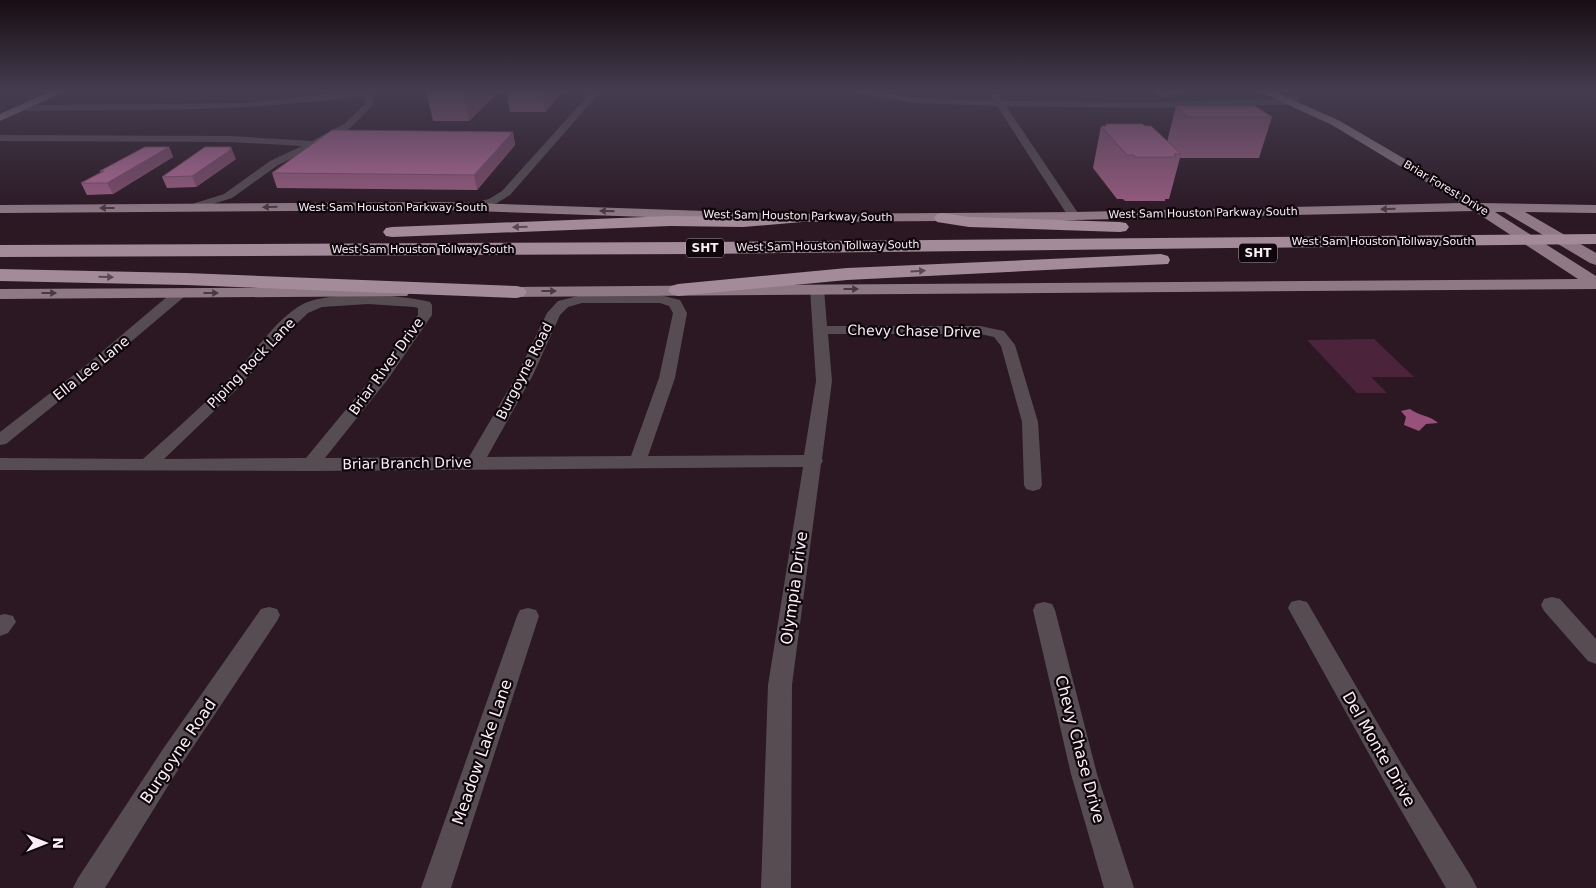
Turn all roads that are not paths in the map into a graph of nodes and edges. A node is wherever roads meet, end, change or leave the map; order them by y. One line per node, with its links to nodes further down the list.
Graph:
1 (335, 132): 12 (street)
2 (561, 132): 15 (street)
3 (1019, 132): 25 (street)
4 (1352, 132): 14 (main road, Briar Forest Drive)
5 (1373, 132): 6 (main road, Briar Forest Drive)
6 (1380, 135)
7 (0, 138): 8 (street)
8 (78, 138): 9 (street); 11 (street)
9 (185, 140): 11 (street); 12 (street)
10 (0, 143): 11 (street)
11 (68, 143)
12 (309, 146): 17 (street)
13 (1423, 158): 14 (main road)
14 (1397, 159): 16 (main road, Briar Forest Drive)
15 (506, 193): 18 (street); 22 (street)
16 (1481, 201): 19 (main road, West Sam Houston Parkway South); 20 (main road, West Sam Houston Parkway South); 38 (main road, Briar Forest Drive)
17 (233, 202): 18 (main road, West Sam Houston Parkway South, one-way to 17); 21 (main road, West Sam Houston Parkway South, one-way to 21)
18 (467, 207): 22 (main road, West Sam Houston Parkway South)
19 (1506, 207): 23 (main road, West Sam Houston Parkway South); 34 (main road, Briar Forest Drive)
20 (1422, 208): 25 (main road, West Sam Houston Parkway South, one-way to 25); 37 (main road)
21 (0, 209)
22 (540, 209): 26 (main road, West Sam Houston Parkway South, one-way to 22)
23 (1563, 209): 24 (main road, West Sam Houston Parkway South); 30 (main road)
24 (1596, 209)
25 (1074, 216): 27 (main road, West Sam Houston Parkway South)
26 (796, 218): 27 (main road, West Sam Houston Parkway South); 31 (highway, one-way to 31)
27 (943, 218): 29 (highway)
28 (1596, 239): 29 (highway, West Sam Houston Tollway South / SHT)
29 (1410, 240): 31 (highway, West Sam Houston Tollway South / SHT)
30 (1596, 246)
31 (9, 251)
32 (1596, 251): 33 (highway, West Sam Houston Tollway South / SHT)
33 (1188, 254): 35 (highway, West Sam Houston Tollway South / SHT); 40 (highway, one-way to 33)
34 (1596, 260)
35 (0, 263)
36 (0, 275): 41 (highway, one-way to 41)
37 (1520, 284): 38 (main road); 39 (main road, one-way to 37)
38 (1596, 284)
39 (817, 289): 40 (main road); 45 (street, Olympia Drive)
40 (678, 290): 41 (main road, one-way to 40)
41 (517, 292): 42 (main road, one-way to 41)
42 (180, 293): 43 (main road, one-way to 42); 46 (street, Ella Lee Lane)
43 (0, 294)
44 (374, 301): 51 (street, Piping Rock Lane); 52 (street, Briar River Drive)
45 (821, 330): 48 (street, Olympia Drive); 53 (street, Chevy Chase Drive)
46 (0, 440)
47 (638, 460): 48 (street, Briar Branch Drive); 49 (street, Briar Branch Drive); 49 (street, Burgoyne Road)
48 (814, 461): 62 (street, Olympia Drive)
49 (475, 462): 52 (street, Briar Branch Drive)
50 (0, 464): 51 (street, Briar Branch Drive)
51 (146, 465): 52 (street, Briar Branch Drive)
52 (310, 465)
53 (1032, 485)
54 (1552, 605): 59 (street)
55 (1299, 608): 64 (street, Del Monte Drive)
56 (1044, 610): 63 (street, Chevy Chase Drive)
57 (269, 614): 60 (street, Burgoyne Road)
58 (528, 616): 61 (street, Meadow Lake Lane)
59 (1596, 655)
60 (88, 888)
61 (436, 888)
62 (776, 888)
63 (1119, 888)
64 (1462, 888)

